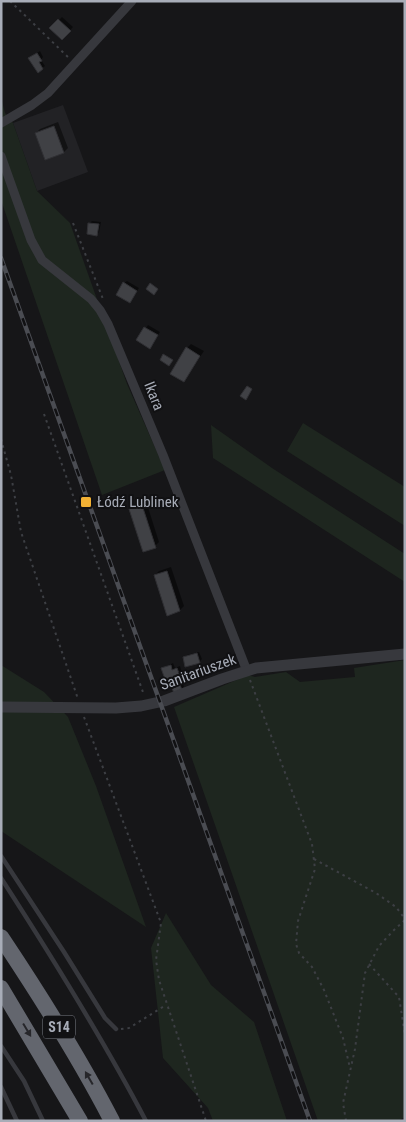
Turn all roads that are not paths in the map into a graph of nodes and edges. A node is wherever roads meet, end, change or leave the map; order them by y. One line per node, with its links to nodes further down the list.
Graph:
1 (132, 1): 2 (street)
2 (1, 123)
3 (1, 156): 5 (street, Ikara)
4 (405, 654): 5 (street, Sanitariuszek)
5 (247, 671): 6 (street, Sanitariuszek)
6 (1, 707)
7 (1, 856): 11 (lane)
8 (1, 878): 18 (lane)
9 (1, 937): 17 (highway, S14, one-way to 9)
10 (1, 988): 16 (highway, S14, one-way to 16)
11 (116, 1029)
12 (1, 1046): 15 (lane)
13 (1, 1088): 14 (lane)
14 (17, 1121)
15 (44, 1121)
16 (80, 1121)
17 (112, 1121)
18 (146, 1121)

